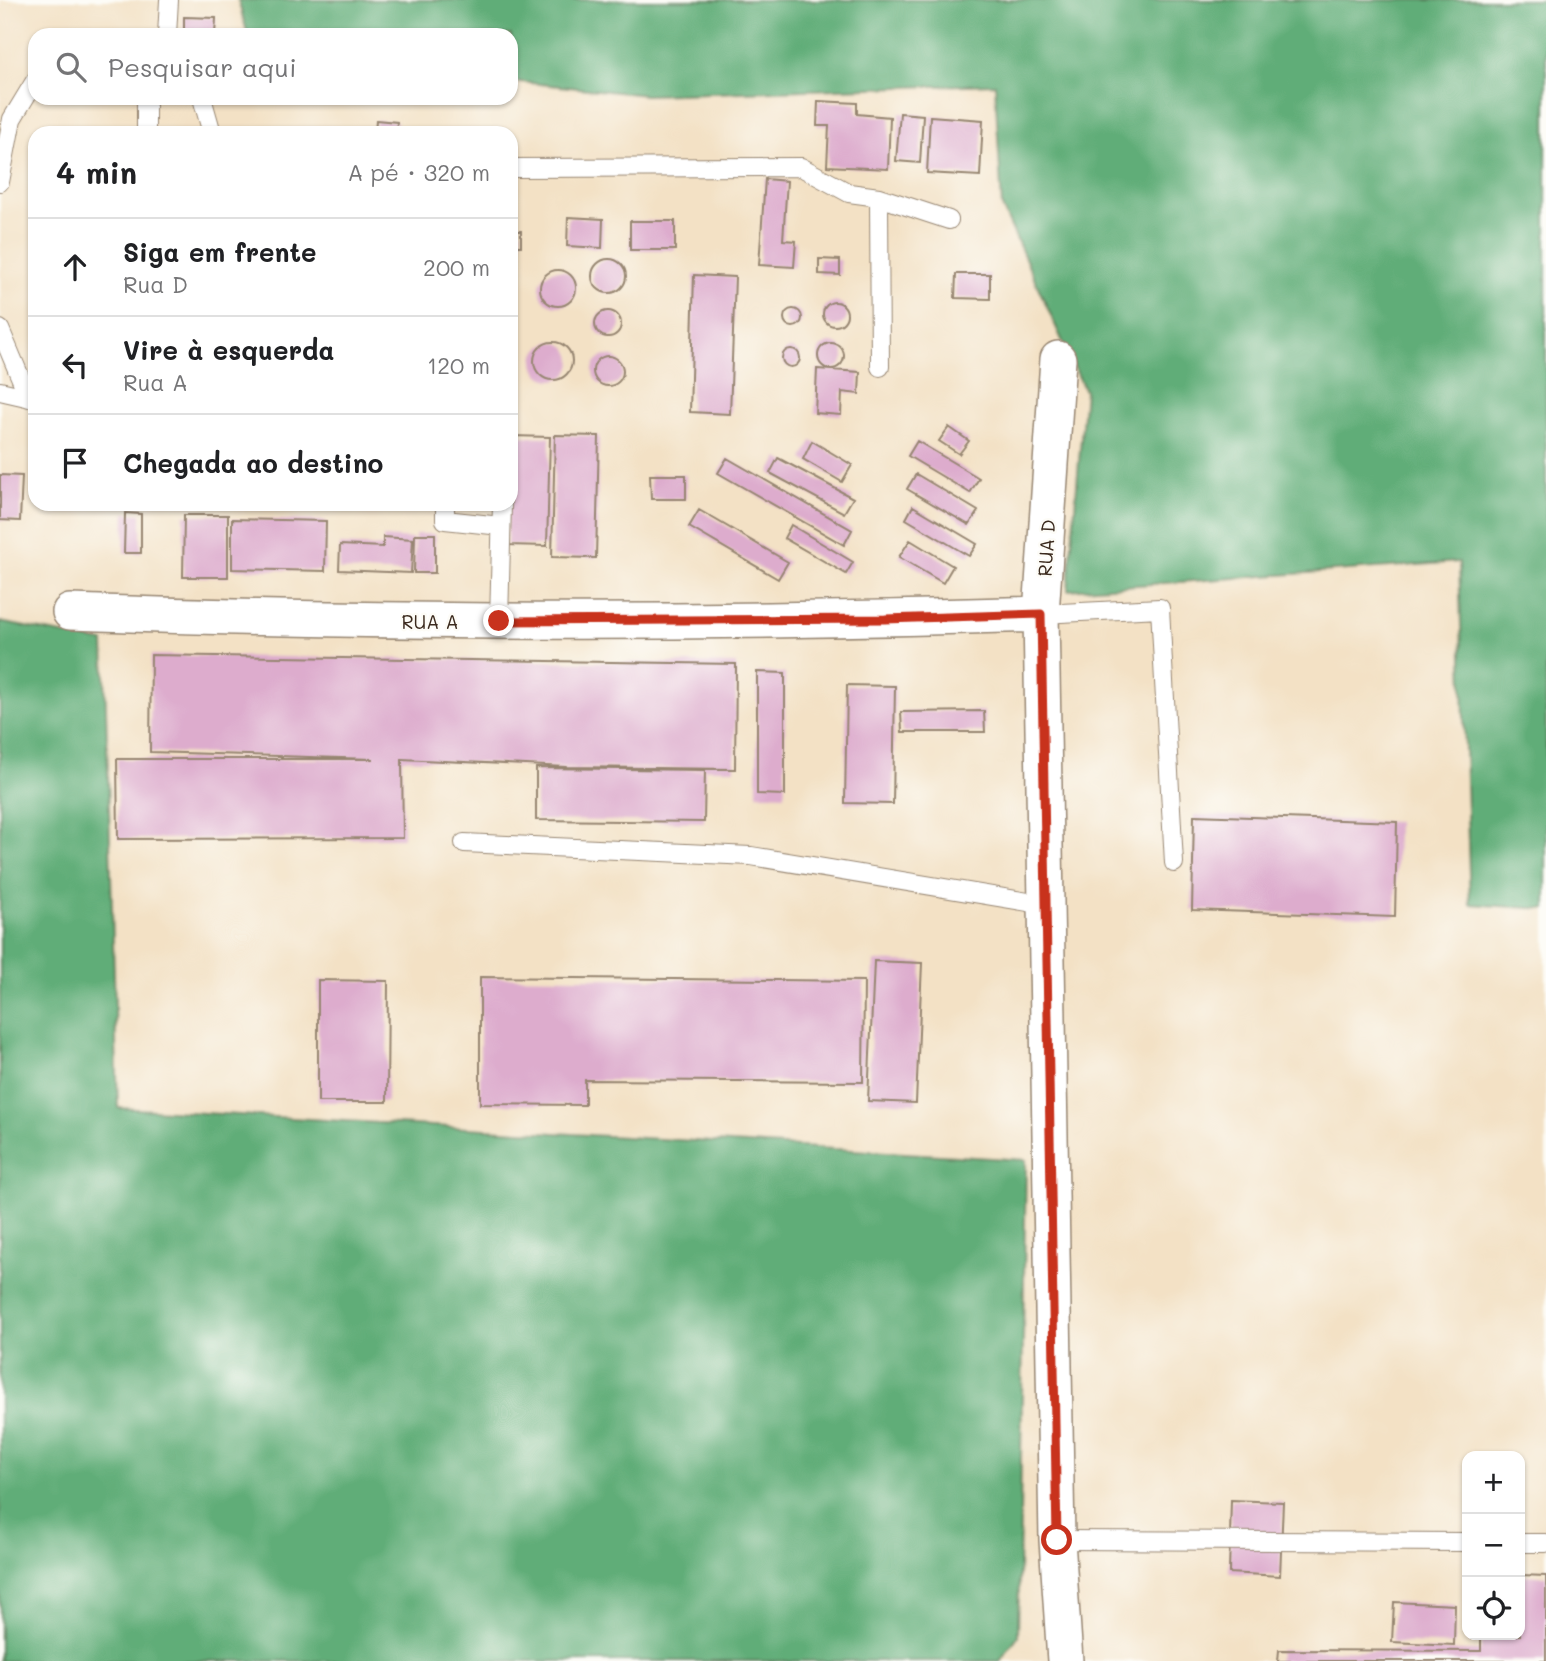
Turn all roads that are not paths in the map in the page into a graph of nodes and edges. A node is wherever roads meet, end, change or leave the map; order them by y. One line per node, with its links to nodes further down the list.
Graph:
1 (169, 0): 2 (lane)
2 (167, 28)
3 (28, 93): 9 (lane)
4 (146, 105): 6 (lane)
5 (204, 105): 7 (lane)
6 (146, 126)
7 (210, 126)
8 (518, 168): 10 (lane)
9 (0, 182)
10 (880, 197): 11 (lane); 14 (lane)
11 (949, 220)
12 (0, 329): 15 (lane)
13 (1058, 359): 22 (street, RUA D)
14 (880, 368)
15 (28, 389)
16 (0, 391): 17 (lane)
17 (28, 397)
18 (445, 511): 20 (lane)
19 (502, 511): 20 (lane)
20 (501, 526): 23 (lane)
21 (70, 612): 23 (street, RUA A)
22 (1041, 614): 23 (street, RUA A); 25 (lane); 26 (street, RUA D)
23 (499, 621)
24 (464, 843): 26 (lane)
25 (1174, 863)
26 (1046, 905): 27 (street, RUA D)
27 (1057, 1540): 28 (lane); 31 (street, RUA D)
28 (1462, 1542)
29 (1525, 1543): 30 (lane)
30 (1546, 1543)
31 (1065, 1661)

